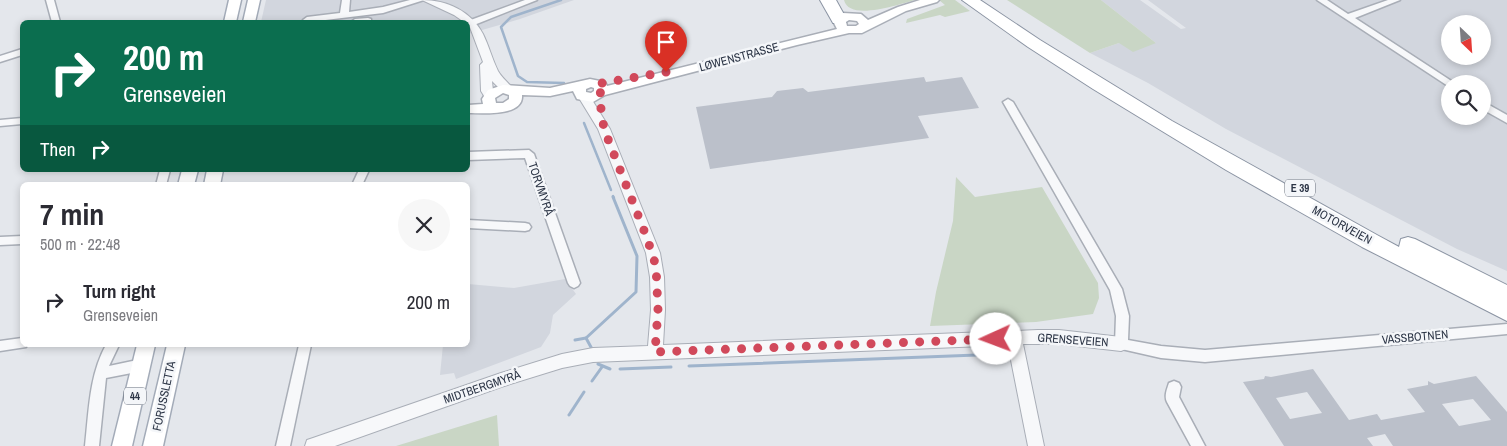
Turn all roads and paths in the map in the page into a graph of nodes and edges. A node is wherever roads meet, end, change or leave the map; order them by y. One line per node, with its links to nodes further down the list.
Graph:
1 (50, 0): 18 (street)
2 (236, 0): 19 (main road)
3 (254, 0): 20 (main road)
4 (346, 0): 16 (street)
5 (420, 0): 15 (street)
6 (427, 0): 23 (street)
7 (533, 0): 25 (street)
8 (828, 0): 24 (highway)
9 (837, 0): 24 (highway)
10 (933, 0): 24 (main road, LØWENSTRASSE)
11 (970, 0): 50 (highway, MOTORVEIEN / E 39)
12 (989, 0): 49 (highway, E 39)
13 (1321, 0): 17 (street)
14 (1396, 0): 17 (street)
15 (383, 10): 16 (street); 22 (street)
16 (344, 15): 21 (street)
17 (1348, 18): 29 (street)
18 (55, 20)
19 (231, 20)
20 (249, 20)
21 (307, 20)
22 (382, 20)
23 (467, 20)
24 (850, 21): 31 (main road, LØWENSTRASSE)
25 (471, 23): 27 (street)
26 (20, 53): 28 (street)
27 (486, 59): 30 (street); 33 (street)
28 (0, 60)
29 (1441, 78)
30 (508, 89): 32 (main road); 33 (main road); 36 (main road)
31 (599, 90): 32 (main road, LØWENSTRASSE); 42 (street)
32 (583, 93): 36 (main road); 42 (street)
33 (491, 100): 35 (main road); 36 (main road); 37 (main road)
34 (1008, 102): 54 (street, GRENSEVEIEN)
35 (470, 104)
36 (514, 104)
37 (470, 108)
38 (1491, 110): 39 (street)
39 (1507, 120)
40 (20, 121): 41 (street)
41 (0, 123)
42 (604, 129): 60 (street)
43 (470, 156): 48 (street, TORVMYRÅ)
44 (470, 224): 45 (street)
45 (525, 227)
46 (20, 240): 47 (street)
47 (0, 241)
48 (574, 283)
49 (1507, 295)
50 (1507, 312)
51 (1507, 329): 54 (street, VASSBOTNEN)
52 (1014, 338): 54 (street, GRENSEVEIEN); 60 (street, GRENSEVEIEN); 69 (street)
53 (20, 343): 55 (street)
54 (1120, 344)
55 (0, 346)
56 (112, 347): 62 (street)
57 (146, 347): 61 (main road, 44)
58 (176, 347): 66 (main road, FORUSSLETTA / 44)
59 (305, 347): 67 (street)
60 (655, 352): 68 (street, MIDTBERGMYRÅ)
61 (142, 365): 62 (street); 65 (main road, 44)
62 (101, 373): 64 (street)
63 (1174, 387): 70 (street)
64 (92, 446)
65 (122, 446)
66 (153, 446)
67 (282, 446)
68 (313, 446)
69 (1036, 446)
70 (1198, 446)

